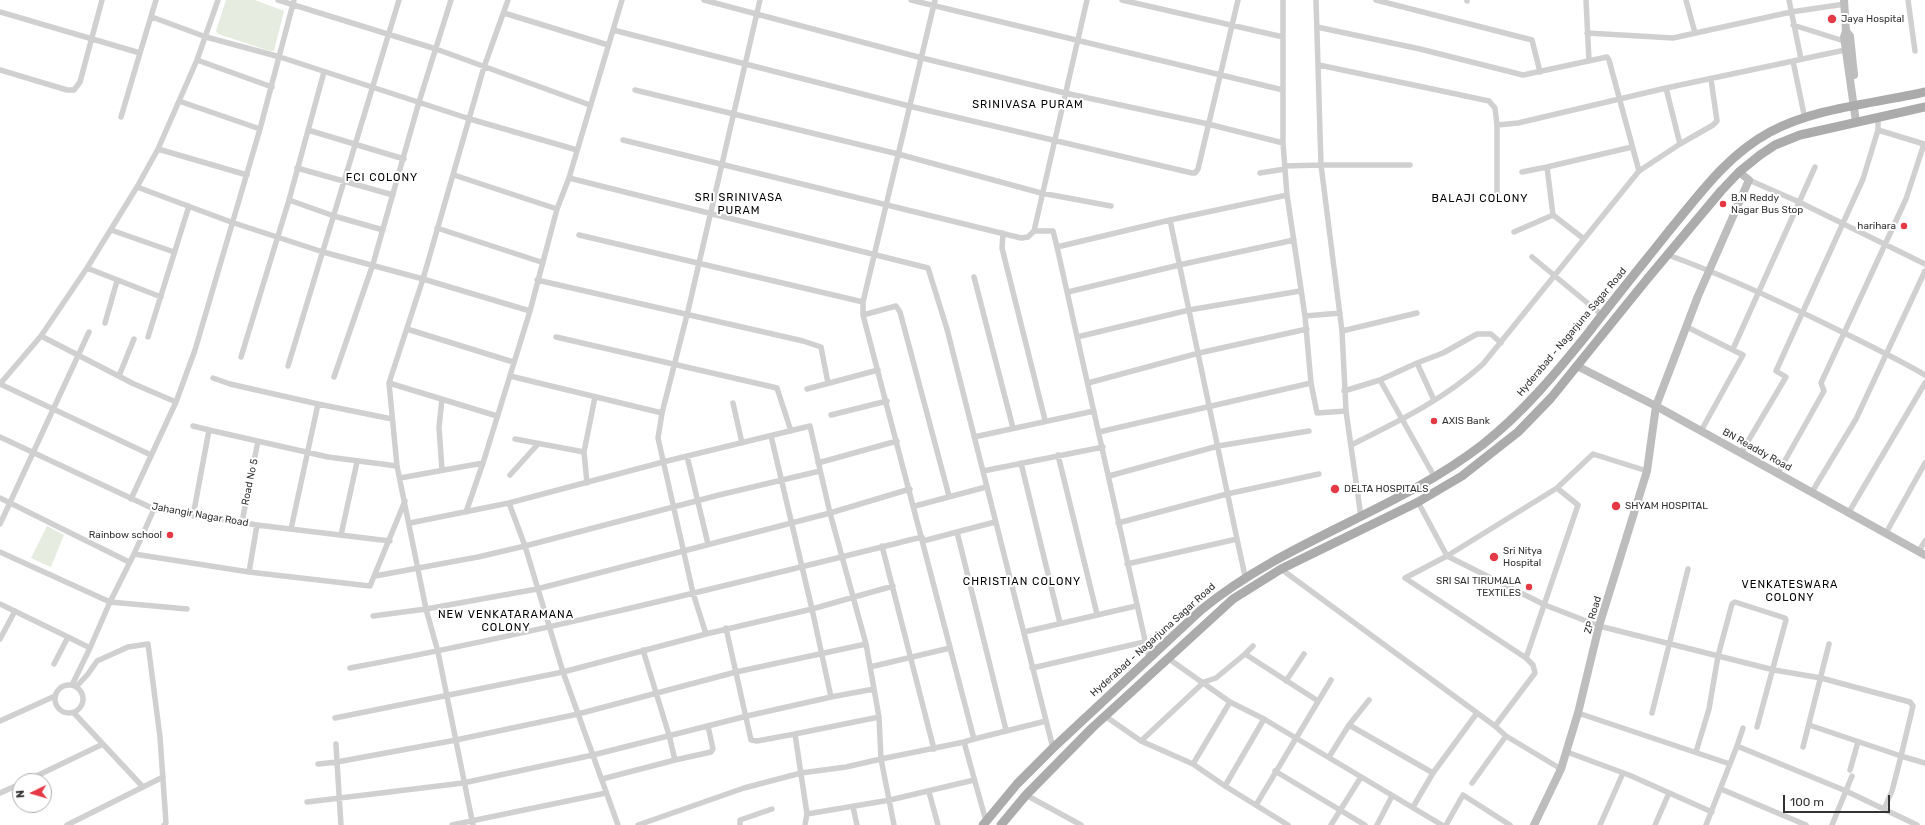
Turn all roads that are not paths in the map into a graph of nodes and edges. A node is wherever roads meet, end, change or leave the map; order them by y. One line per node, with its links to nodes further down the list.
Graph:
1 (102, 0): 40 (street)
2 (156, 0): 29 (street)
3 (218, 0): 38 (street)
4 (278, 0): 22 (street)
5 (399, 0): 37 (street)
6 (451, 0): 44 (street)
7 (508, 0): 27 (street)
8 (622, 0): 33 (street)
9 (704, 0): 28 (street)
10 (760, 0): 28 (street)
11 (911, 0): 24 (street)
12 (1088, 0): 41 (street)
13 (1122, 0): 30 (street)
14 (1238, 0): 30 (street)
15 (1283, 0): 39 (street)
16 (1316, 0): 32 (street)
17 (1376, 0): 59 (street)
18 (1586, 0): 35 (street)
19 (1686, 0): 36 (street)
20 (1789, 0): 26 (street)
21 (1908, 0): 46 (street)
22 (293, 2): 37 (street); 48 (street)
23 (1844, 2): 26 (street); 34 (street)
24 (935, 3): 41 (street); 49 (street)
25 (0, 12): 40 (street)
26 (1790, 12): 31 (street); 36 (street)
27 (504, 13): 43 (street); 56 (street)
28 (757, 15): 49 (street); 54 (street)
29 (152, 18): 38 (street); 47 (street)
30 (1232, 25): 39 (street); 60 (street)
31 (1793, 25): 42 (street); 50 (street)
32 (1318, 27): 55 (street); 59 (street)
33 (613, 30): 43 (street); 54 (street)
34 (1846, 31): 42 (street); 75 (street)
35 (1587, 33): 36 (street); 52 (street)
36 (1695, 33)
37 (389, 35): 44 (street); 63 (street)
38 (206, 37): 48 (street); 51 (street)
39 (1283, 37): 66 (street)
40 (91, 39): 47 (street); 57 (street)
41 (1078, 39): 60 (street); 68 (street)
42 (1844, 41): 45 (street)
43 (608, 45): 72 (street)
44 (436, 49): 56 (street); 71 (street)
45 (1845, 50): 50 (street); 75 (street)
46 (1915, 51)
47 (140, 53): 77 (street)
48 (280, 57): 58 (street); 62 (street)
49 (922, 58): 68 (street); 73 (street)
50 (1801, 59): 53 (street)
51 (197, 60): 62 (street); 70 (street)
52 (1589, 61): 59 (street); 69 (street)
53 (1793, 61): 61 (street); 80 (street)
54 (745, 65): 73 (street); 76 (street)
55 (1319, 65): 82 (street); 98 (street)
56 (484, 67): 72 (street); 79 (street)
57 (0, 70)
58 (324, 72): 63 (street); 84 (street)
59 (1540, 72)
60 (1220, 74): 66 (street); 81 (street)
61 (1711, 79): 64 (street); 89 (street)
62 (272, 87): 83 (street)
63 (373, 88): 71 (street); 91 (street)
64 (1666, 88): 69 (street); 89 (street)
65 (635, 90): 76 (street)
66 (1283, 90): 88 (street)
67 (1925, 92): 75 (main road, Hyderabad - Nagarjuna Sagar Road)
68 (1065, 93): 81 (street); 87 (street)
69 (1620, 100): 82 (street); 92 (street)
70 (179, 101): 83 (street); 93 (street)
71 (419, 102): 79 (street); 96 (street)
72 (590, 105): 94 (street)
73 (909, 106): 87 (street); 95 (street)
74 (1925, 107): 75 (main road); 78 (main road, Hyderabad - Nagarjuna Sagar Road)
75 (1858, 114): 78 (main road, Hyderabad - Nagarjuna Sagar Road); 80 (main road, Hyderabad - Nagarjuna Sagar Road); 106 (main road, Hyderabad - Nagarjuna Sagar Road)
76 (732, 115): 95 (street); 97 (street)
77 (121, 117)
78 (1878, 117): 85 (street)
79 (470, 119): 94 (street); 109 (street)
80 (1805, 119): 160 (main road, Hyderabad - Nagarjuna Sagar Road)
81 (1208, 124): 87 (street); 88 (street)
82 (1497, 125): 117 (street)
83 (260, 129): 108 (street)
84 (308, 130): 91 (street); 102 (street)
85 (1878, 130): 90 (street); 129 (street)
86 (623, 140): 97 (street)
87 (1054, 140): 114 (street)
88 (1283, 143): 103 (street)
89 (1680, 144): 105 (street)
90 (1924, 144): 140 (street)
91 (356, 145): 96 (street); 111 (street)
92 (1632, 147): 100 (street); 105 (street)
93 (158, 149): 108 (street); 113 (street)
94 (577, 150): 110 (street)
95 (898, 154): 114 (street); 120 (street)
96 (404, 159): 115 (street)
97 (722, 164): 120 (street); 124 (street)
98 (1321, 164): 99 (street); 103 (street); 170 (street)
99 (1410, 165)
100 (1547, 167): 104 (street); 125 (street)
101 (1815, 167): 119 (street)
102 (298, 168): 111 (street); 118 (street)
103 (1285, 168): 107 (street); 116 (street)
104 (1522, 172)
105 (1639, 172): 138 (street)
106 (1739, 172): 112 (street); 145 (main road, Hyderabad - Nagarjuna Sagar Road)
107 (1260, 173)
108 (246, 175): 128 (street)
109 (454, 175): 123 (street); 130 (street)
110 (569, 178): 123 (street); 124 (street)
111 (345, 180): 115 (street); 126 (street)
112 (1749, 180): 119 (street); 153 (street, ZP Road)
113 (137, 187): 121 (street); 131 (street)
114 (1042, 193): 122 (street); 133 (street)
115 (393, 195): 132 (street)
116 (1287, 195): 127 (street); 139 (street)
117 (1497, 199)
118 (289, 200): 126 (street); 137 (street)
119 (1799, 202): 129 (street); 163 (street)
120 (886, 204): 135 (street); 144 (street)
121 (189, 206): 128 (street); 142 (street)
122 (1112, 206)
123 (557, 209): 147 (street)
124 (711, 214): 144 (street); 149 (street)
125 (1553, 215): 134 (street); 138 (street)
126 (334, 216): 132 (street); 143 (street)
127 (1170, 220): 141 (street); 151 (street)
128 (232, 222): 137 (street); 217 (street)
129 (1843, 224): 140 (street); 169 (street)
130 (437, 228): 147 (street); 157 (street)
131 (111, 230): 142 (street); 152 (street)
132 (383, 230): 148 (street)
133 (1034, 231): 135 (street); 141 (street)
134 (1514, 232)
135 (1003, 233): 231 (street)
136 (579, 235): 149 (street)
137 (277, 237): 143 (street); 193 (street)
138 (1584, 239): 155 (street)
139 (1294, 240): 151 (street); 161 (street)
140 (1884, 245): 150 (street); 182 (street)
141 (1057, 247): 162 (street)
142 (174, 252): 164 (street)
143 (323, 252): 148 (street); 197 (street)
144 (874, 254): 166 (street); 241 (street)
145 (1668, 255): 153 (street); 165 (main road, Hyderabad - Nagarjuna Sagar Road)
146 (1532, 257): 155 (street)
147 (541, 262): 158 (street)
148 (373, 264): 157 (street); 203 (street)
149 (699, 264): 166 (street); 172 (street)
150 (1925, 264)
151 (1179, 265): 162 (street); 167 (street)
152 (87, 268): 159 (street); 183 (street)
153 (1709, 269): 163 (street); 177 (street, ZP Road)
154 (1925, 271): 191 (street)
155 (1555, 276): 174 (street); 188 (street)
156 (974, 277): 233 (street)
157 (423, 279): 168 (street); 178 (street)
158 (537, 280): 168 (street); 172 (street)
159 (117, 281): 164 (street); 176 (street)
160 (1622, 290): 165 (main road); 174 (main road, Hyderabad - Nagarjuna Sagar Road)
161 (1300, 291): 167 (street); 175 (street)
162 (1068, 292): 186 (street)
163 (1758, 292): 169 (street); 189 (street)
164 (161, 297): 184 (street)
165 (1630, 299): 198 (main road, Hyderabad - Nagarjuna Sagar Road)
166 (863, 302): 173 (street)
167 (1189, 310): 186 (street); 190 (street)
168 (530, 311): 194 (street)
169 (1803, 312): 182 (street); 253 (street)
170 (1340, 313): 175 (street); 180 (street)
171 (1417, 313): 180 (street)
172 (687, 315): 195 (street); 211 (street)
173 (864, 315): 199 (street); 281 (street)
174 (1602, 315): 272 (main road, Hyderabad - Nagarjuna Sagar Road)
175 (1305, 316): 179 (street)
176 (104, 323)
177 (1687, 327): 189 (street); 222 (street, ZP Road)
178 (407, 329): 194 (street); 207 (street)
179 (1307, 330): 190 (street); 208 (street)
180 (1342, 331): 213 (street)
181 (90, 332): 192 (street)
182 (1845, 333): 191 (street); 268 (street)
183 (41, 336): 192 (street); 210 (street)
184 (148, 337)
185 (556, 337): 195 (street)
186 (1077, 337): 206 (street)
187 (134, 339): 201 (street)
188 (1501, 343): 196 (street); 216 (street)
189 (1733, 349): 237 (street)
190 (1199, 353): 206 (street); 221 (street)
191 (1888, 353): 200 (street); 279 (street)
192 (78, 355): 201 (street); 223 (street)
193 (241, 357)
194 (513, 362): 202 (street)
195 (673, 363): 226 (street); 235 (street)
196 (1417, 363): 205 (street); 216 (street)
197 (288, 366)
198 (1577, 366): 222 (street, BN Readdy Road); 286 (main road, Hyderabad - Nagarjuna Sagar Road)
199 (878, 370): 211 (street); 218 (street)
200 (1925, 375)
201 (119, 376): 217 (street)
202 (510, 376): 214 (street); 228 (street)
203 (334, 377)
204 (213, 378): 220 (street)
205 (1380, 380): 213 (street); 230 (street)
206 (1088, 382): 224 (street)
207 (389, 383): 215 (street); 229 (street)
208 (1312, 383): 221 (street); 225 (street)
209 (1925, 383): 293 (street)
210 (0, 384): 223 (street)
211 (828, 384): 212 (street)
212 (807, 389)
213 (1344, 391): 225 (street)
214 (595, 396): 226 (street); 251 (street)
215 (442, 399): 228 (street); 264 (street)
216 (1434, 400): 230 (street)
217 (176, 402): 254 (street)
218 (887, 402): 227 (street); 244 (street)
219 (732, 403): 245 (street)
220 (318, 404): 229 (street); 250 (street)
221 (1208, 405): 238 (street); 248 (street)
222 (1656, 406): 237 (street, BN Readdy Road); 267 (street, ZP Road)
223 (53, 408): 252 (street); 254 (street)
224 (1094, 410): 231 (street); 238 (street)
225 (1346, 411): 247 (street)
226 (662, 413): 258 (street)
227 (831, 415)
228 (497, 416): 260 (street)
229 (392, 419): 263 (street)
230 (1403, 419): 247 (street); 272 (street)
231 (1045, 420): 233 (street)
232 (193, 426): 234 (street)
233 (1013, 428): 241 (street)
234 (209, 430): 243 (street); 295 (street)
235 (791, 431): 239 (street); 261 (street)
236 (1310, 431): 248 (street)
237 (1701, 431): 253 (street, BN Readdy Road)
238 (1099, 432): 249 (street)
239 (771, 436): 245 (street); 274 (street)
240 (0, 437): 252 (street, Jahangir Nagar Road)
241 (974, 437): 266 (street)
242 (515, 439): 246 (street)
243 (258, 441): 250 (street); 297 (street, Road No 5)
244 (897, 441): 261 (street); 277 (street)
245 (742, 443): 256 (street)
246 (538, 444): 251 (street); 269 (street)
247 (1351, 445): 296 (street)
248 (1218, 446): 271 (street); 280 (street)
249 (1103, 447): 255 (street); 271 (street)
250 (308, 452): 257 (street); 304 (street)
251 (584, 452): 275 (street)
252 (32, 453): 283 (street, Jahangir Nagar Road); 287 (street)
253 (1741, 453): 268 (street, BN Readdy Road)
254 (151, 455): 283 (street)
255 (1058, 455): 259 (street); 342 (street)
256 (687, 456): 258 (street); 285 (street)
257 (357, 462): 263 (street); 307 (street)
258 (663, 462): 275 (street); 290 (street)
259 (1021, 462): 266 (street); 344 (street)
260 (483, 463): 264 (street); 292 (street)
261 (818, 463): 265 (street)
262 (1925, 463): 306 (street)
263 (398, 466): 273 (street)
264 (442, 470): 273 (street)
265 (820, 471): 274 (street); 294 (street)
266 (983, 471): 276 (street)
267 (1647, 472): 278 (street); 345 (street, ZP Road)
268 (1778, 473): 279 (street, BN Readdy Road)
269 (510, 474)
270 (1319, 474): 280 (street)
271 (1109, 476): 301 (street)
272 (1434, 476): 296 (main road, Hyderabad - Nagarjuna Sagar Road)
273 (400, 478): 284 (street)
274 (781, 482): 285 (street); 298 (street)
275 (587, 483): 288 (street)
276 (986, 487): 281 (street); 299 (street)
277 (910, 488): 289 (street); 294 (street)
278 (1557, 488): 319 (street); 336 (street)
279 (1812, 492): 293 (street, BN Readdy Road)
280 (1227, 494): 301 (street); 309 (street)
281 (949, 496): 289 (street)
282 (0, 498): 287 (street)
283 (131, 499): 291 (street, Jahangir Nagar Road)
284 (405, 501): 300 (street); 310 (street)
285 (698, 501): 290 (street); 312 (street)
286 (1418, 502): 319 (street); 325 (main road, Hyderabad - Nagarjuna Sagar Road)
287 (10, 503): 302 (street); 321 (street)
288 (509, 503): 292 (street); 313 (street)
289 (914, 506): 308 (street)
290 (672, 508): 313 (street); 315 (street)
291 (154, 509): 295 (street, Jahangir Nagar Road); 318 (street)
292 (466, 512): 300 (street)
293 (1849, 512): 306 (street, BN Readdy Road)
294 (830, 513): 298 (street); 320 (street)
295 (193, 516): 297 (street, Jahangir Nagar Road)
296 (1361, 517): 329 (main road, Hyderabad - Nagarjuna Sagar Road)
297 (242, 522): 303 (street, Jahangir Nagar Road)
298 (792, 522): 312 (street); 323 (street)
299 (995, 522): 305 (street); 348 (street)
300 (410, 523): 324 (street)
301 (1118, 523): 322 (street)
302 (0, 524)
303 (257, 525): 304 (street, Jahangir Nagar Road); 327 (street)
304 (291, 529): 307 (street, Jahangir Nagar Road)
305 (957, 532): 308 (street); 407 (street)
306 (1886, 533): 317 (street, BN Readdy Road)
307 (341, 535): 310 (street, Jahangir Nagar Road)
308 (923, 539): 314 (street); 358 (street)
309 (1236, 539): 322 (street); 329 (street)
310 (390, 541): 328 (street)
311 (1925, 541): 317 (street)
312 (708, 544): 315 (street)
313 (524, 546): 324 (street); 331 (street)
314 (882, 546): 320 (street); 330 (street)
315 (682, 550): 331 (street); 332 (street)
316 (0, 552): 334 (street)
317 (1922, 553)
318 (134, 554): 321 (street); 327 (street)
319 (1447, 556): 336 (street); 367 (street)
320 (842, 557): 323 (street); 333 (street)
321 (129, 562): 334 (street)
322 (1127, 564): 337 (street)
323 (801, 567): 332 (street); 340 (street)
324 (418, 568): 328 (street); 339 (street)
325 (1281, 569): 368 (main road, Hyderabad - Nagarjuna Sagar Road); 390 (street)
326 (1688, 569): 354 (street)
327 (249, 572): 328 (street)
328 (375, 576)
329 (1245, 576): 366 (main road, Hyderabad - Nagarjuna Sagar Road)
330 (893, 586): 333 (street); 365 (street)
331 (537, 589): 339 (street); 346 (street)
332 (693, 593): 346 (street); 349 (street)
333 (854, 598): 340 (street); 353 (street)
334 (110, 602): 338 (street); 357 (street)
335 (0, 604): 341 (street)
336 (1545, 605): 345 (street); 367 (street)
337 (1136, 606): 342 (street); 352 (street)
338 (187, 609)
339 (426, 609): 343 (street); 360 (street)
340 (812, 609): 347 (street); 361 (street)
341 (15, 611): 350 (street); 351 (street)
342 (1097, 614): 344 (street)
343 (373, 616)
344 (1060, 623): 348 (street)
345 (1599, 626): 354 (street); 391 (street, ZP Road)
346 (550, 628): 360 (street); 374 (street)
347 (726, 628): 349 (street); 375 (street)
348 (1024, 632): 372 (street)
349 (706, 634): 359 (street)
350 (68, 637): 357 (street); 369 (street)
351 (0, 639)
352 (1144, 642): 366 (street); 372 (street)
353 (866, 644): 361 (street); 370 (street)
354 (1669, 644): 364 (street); 392 (street)
355 (1829, 644): 376 (street)
356 (1253, 646): 362 (street)
357 (90, 648): 380 (street)
358 (950, 648): 365 (street); 412 (street)
359 (644, 650): 374 (street); 382 (street)
360 (438, 652): 371 (street); 384 (street)
361 (822, 652): 375 (street); 385 (street)
362 (1244, 654): 378 (street); 379 (street)
363 (1304, 654): 378 (street)
364 (1718, 656): 373 (street); 373 (street); 424 (street)
365 (911, 657): 370 (street); 422 (street)
366 (1149, 658): 421 (main road, Hyderabad - Nagarjuna Sagar Road)
367 (1526, 658): 404 (street)
368 (1169, 659): 379 (street); 395 (main road, Hyderabad - Nagarjuna Sagar Road)
369 (54, 664)
370 (870, 667): 381 (street)
371 (350, 668)
372 (1032, 668): 400 (street)
373 (1774, 670): 376 (street); 405 (street)
374 (563, 672): 384 (street); 393 (street)
375 (736, 672): 382 (street); 394 (street)
376 (1821, 678): 402 (street); 426 (street)
377 (1331, 680): 387 (street)
378 (1286, 681): 387 (street)
379 (1204, 682): 388 (street); 414 (street)
380 (74, 686): 383 (street); 389 (street); 441 (street)
381 (874, 688): 385 (street); 396 (street)
382 (656, 693): 393 (street); 409 (street)
383 (55, 696): 389 (street); 399 (street)
384 (447, 696): 397 (street); 413 (street)
385 (831, 697): 394 (street)
386 (1369, 700): 401 (street)
387 (1318, 701): 411 (street)
388 (1230, 702): 398 (street); 433 (street)
389 (74, 713): 417 (street)
390 (1477, 713): 404 (street); 439 (street)
391 (1578, 713): 423 (street, ZP Road); 424 (street)
392 (1652, 713)
393 (578, 714): 413 (street); 425 (street)
394 (747, 716): 403 (street); 408 (street)
395 (1105, 716): 414 (street); 456 (main road, Hyderabad - Nagarjuna Sagar Road)
396 (879, 717): 408 (street); 428 (street)
397 (335, 718)
398 (1264, 719): 411 (street); 447 (street)
399 (0, 721)
400 (1046, 721): 407 (street); 421 (street)
401 (1349, 725): 427 (street); 439 (street)
402 (1809, 725): 416 (street); 420 (street)
403 (708, 726): 409 (street); 429 (street)
404 (1496, 726): 410 (street)
405 (1757, 726)
406 (1743, 728): 419 (street)
407 (1006, 730): 412 (street)
408 (795, 734): 437 (street)
409 (669, 735): 425 (street); 429 (street)
410 (1506, 736): 435 (street); 446 (street)
411 (1296, 738): 427 (street); 436 (street)
412 (974, 739): 415 (street)
413 (456, 740): 430 (street); 445 (street)
414 (1141, 741): 433 (street)
415 (964, 742): 422 (street); 444 (street)
416 (1858, 742): 426 (street); 451 (street)
417 (104, 744): 438 (street); 448 (street)
418 (336, 744): 430 (street)
419 (1737, 746): 434 (street); 451 (street)
420 (1802, 747)
421 (1053, 748): 470 (main road, Hyderabad - Nagarjuna Sagar Road)
422 (934, 749): 428 (street)
423 (1567, 752): 435 (street, ZP Road); 440 (street)
424 (1696, 752): 434 (street)
425 (593, 755): 443 (street); 445 (street)
426 (1901, 756): 431 (street); 465 (street)
427 (1329, 757): 442 (street)
428 (881, 759): 437 (street); 459 (street)
429 (675, 760): 443 (street)
430 (337, 762): 432 (street); 458 (street)
431 (1925, 763)
432 (318, 764)
433 (1193, 764): 447 (street)
434 (1730, 764): 450 (street)
435 (1561, 769): 491 (street, ZP Road)
436 (1275, 771): 461 (street); 466 (street)
437 (801, 772): 468 (street); 476 (street)
438 (43, 773)
439 (1433, 773): 463 (street)
440 (1623, 773): 455 (street); 492 (street)
441 (163, 777): 448 (street); 472 (street)
442 (1361, 777): 457 (street); 466 (street)
443 (602, 780): 454 (street)
444 (974, 780): 452 (street); 470 (street)
445 (463, 783): 458 (street); 469 (street)
446 (1472, 783)
447 (1225, 786): 461 (street)
448 (143, 787): 471 (street)
449 (12, 788): 453 (street)
450 (1721, 789): 467 (street); 495 (street)
451 (1846, 791): 465 (street); 496 (street)
452 (929, 792): 459 (street); 481 (street)
453 (0, 793)
454 (606, 793): 469 (street); 475 (street)
455 (1668, 793): 467 (street); 493 (street)
456 (1026, 795): 482 (main road, Hyderabad - Nagarjuna Sagar Road); 483 (street)
457 (1392, 796): 463 (street); 487 (street)
458 (339, 799): 460 (street); 473 (street)
459 (890, 800): 462 (street); 480 (street)
460 (307, 802)
461 (1256, 805): 484 (street)
462 (853, 807): 468 (street); 479 (street)
463 (1414, 807): 488 (street)
464 (772, 809): 477 (street)
465 (1884, 809): 497 (street)
466 (1339, 810): 485 (street); 486 (street)
467 (1712, 812): 494 (street)
468 (807, 814): 478 (street)
469 (472, 823): 474 (street)
470 (984, 823)
471 (67, 825)
472 (164, 825)
473 (341, 825)
474 (452, 825)
475 (618, 825)
476 (638, 825)
477 (740, 825)
478 (805, 825)
479 (857, 825)
480 (894, 825)
481 (938, 825)
482 (1001, 825)
483 (1082, 825)
484 (1288, 825)
485 (1331, 825)
486 (1365, 825)
487 (1377, 825)
488 (1442, 825)
489 (1446, 825): 490 (street)
490 (1510, 825)
491 (1534, 825)
492 (1600, 825)
493 (1655, 825)
494 (1706, 825)
495 (1806, 825)
496 (1832, 825)
497 (1917, 825)

